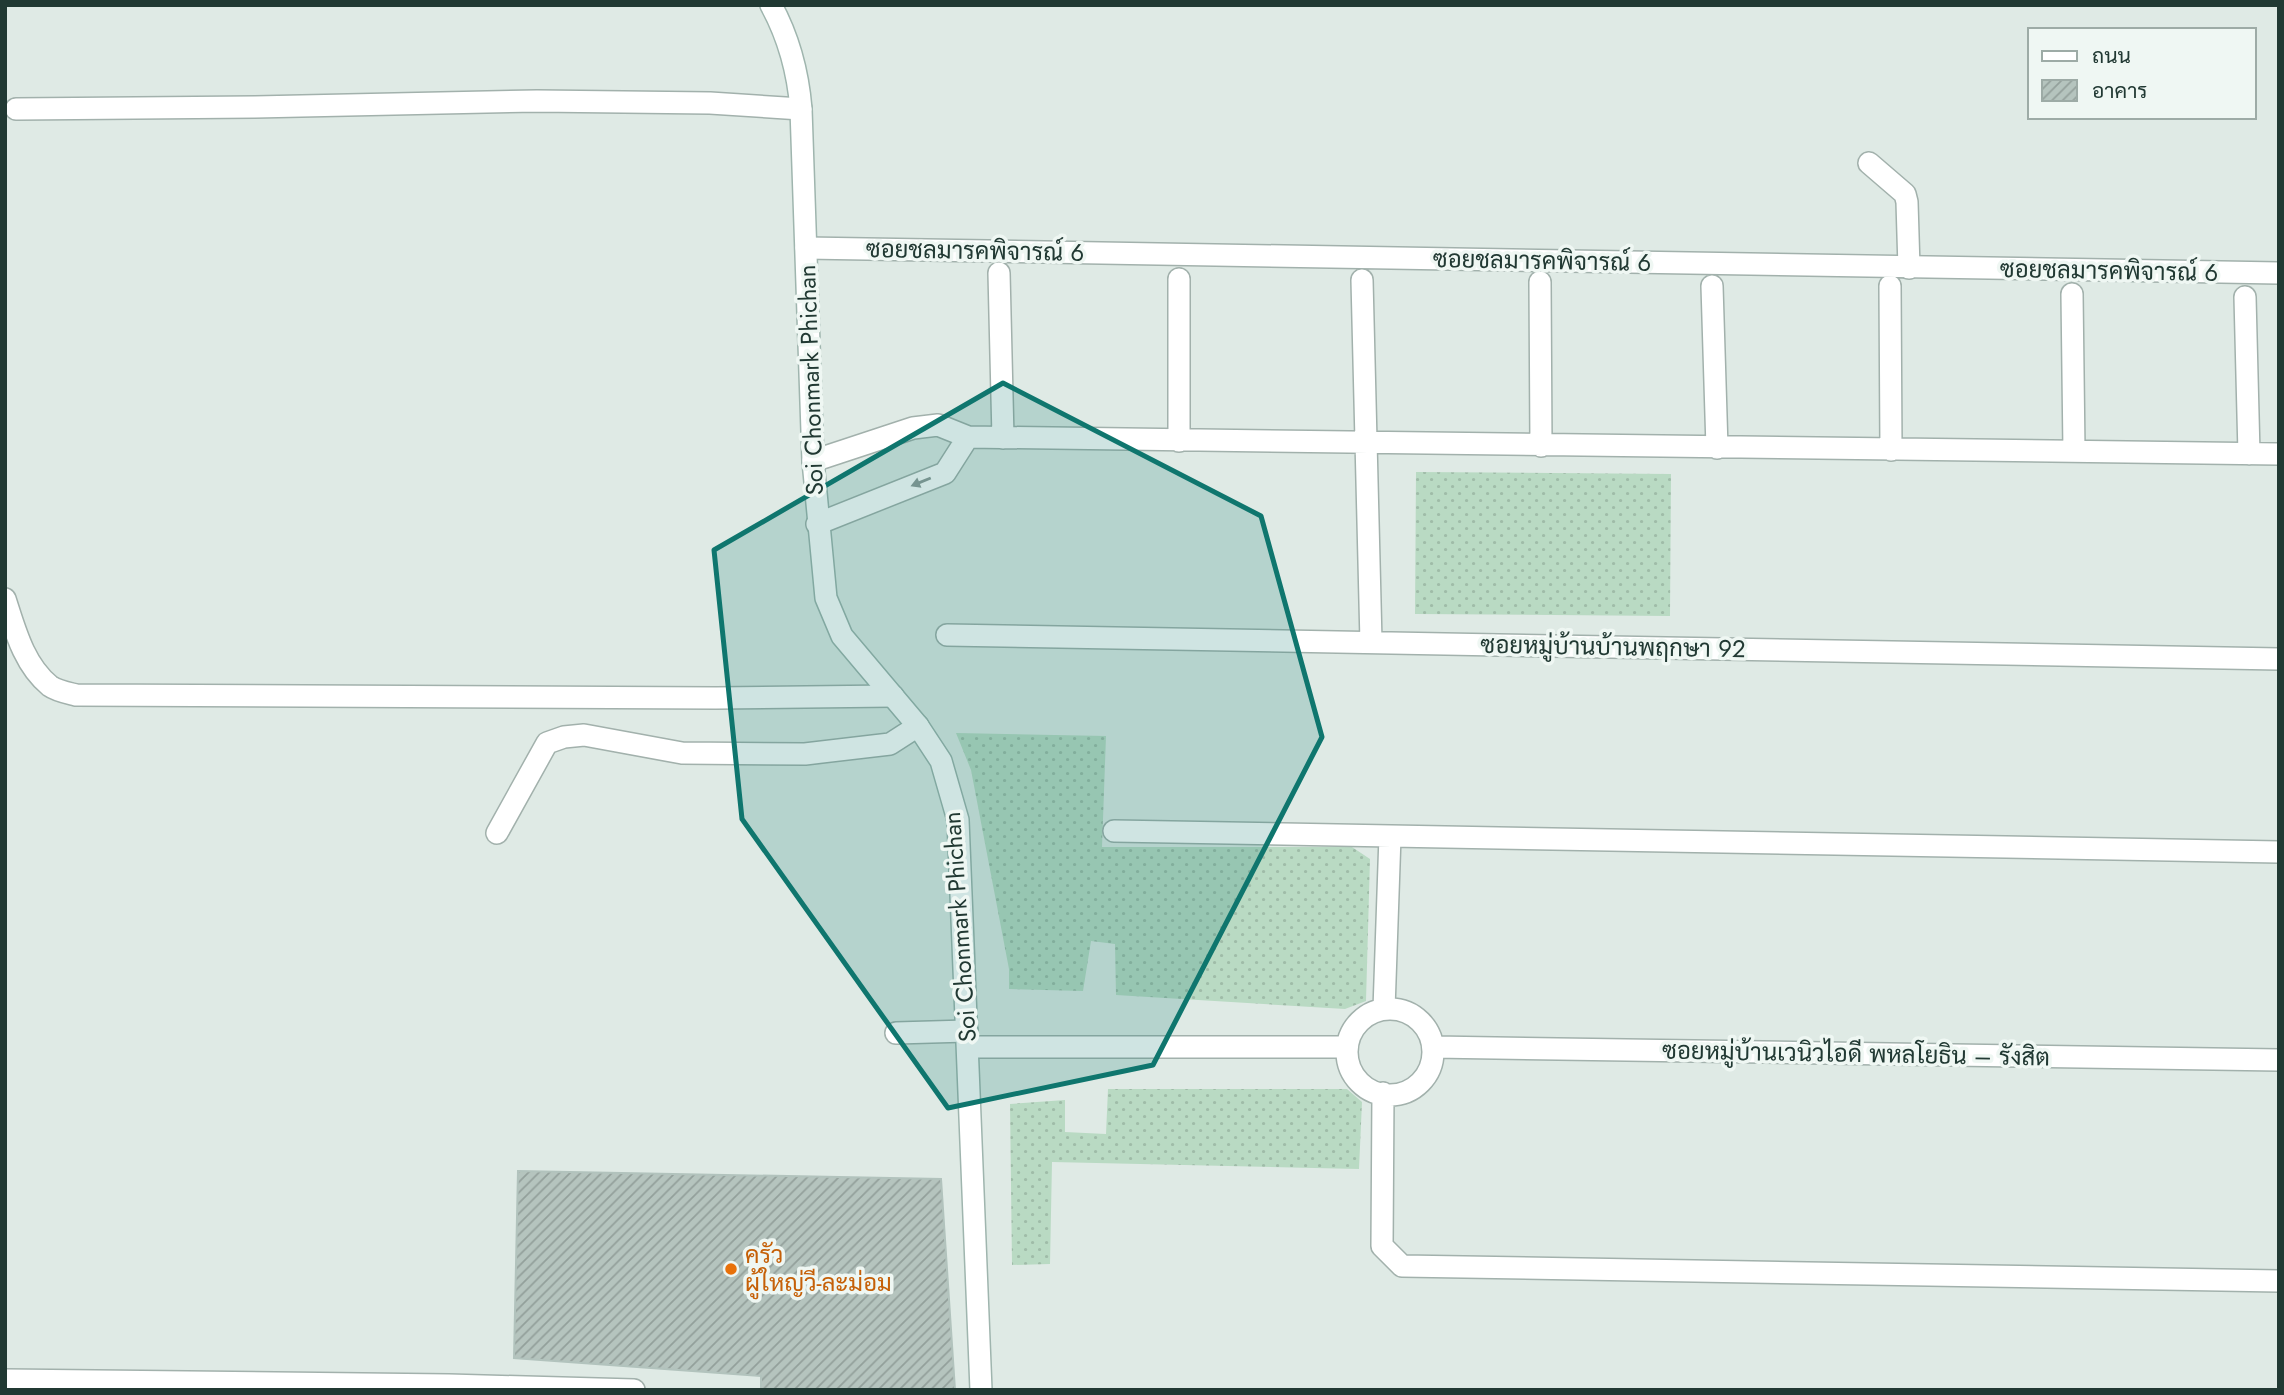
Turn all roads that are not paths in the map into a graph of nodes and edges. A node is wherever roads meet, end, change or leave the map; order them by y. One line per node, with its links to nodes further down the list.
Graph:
1 (771, 5): 3 (street, Soi Chonmark Phichan)
2 (16, 109): 3 (street)
3 (801, 109): 5 (street, Soi Chonmark Phichan)
4 (1869, 163): 6 (street)
5 (806, 248): 6 (street, ซอยชลมารคพิจารณ์ 6); 26 (street, Soi Chonmark Phichan)
6 (1909, 268): 8 (street, ซอยชลมารคพิจารณ์ 6)
7 (999, 273): 17 (street)
8 (2279, 273)
9 (1179, 278): 18 (street)
10 (1362, 280): 19 (street)
11 (1540, 282): 20 (street)
12 (1712, 286): 21 (street)
13 (1889, 286): 22 (street)
14 (2072, 294): 23 (street)
15 (2245, 297): 24 (street)
16 (968, 437): 17 (street); 26 (street); 27 (street, one-way to 27)
17 (1003, 438): 18 (street)
18 (1179, 441): 19 (street)
19 (1366, 444): 20 (street); 30 (street)
20 (1541, 446): 21 (street)
21 (1717, 448): 22 (street)
22 (1891, 450): 23 (street)
23 (2074, 451): 24 (street)
24 (2249, 454): 25 (street)
25 (2279, 454)
26 (813, 461): 27 (street, Soi Chonmark Phichan)
27 (817, 524): 32 (street, Soi Chonmark Phichan)
28 (5, 599): 32 (street)
29 (947, 635): 30 (street, ซอยหมู่บ้านบ้านพฤกษา 92)
30 (1371, 642): 31 (street, ซอยหมู่บ้านบ้านพฤกษา 92)
31 (2279, 659)
32 (893, 696): 33 (street, Soi Chonmark Phichan)
33 (918, 726): 35 (street); 40 (street, Soi Chonmark Phichan)
34 (1114, 831): 36 (street)
35 (497, 833)
36 (1390, 836): 37 (street); 38 (street)
37 (2279, 852)
38 (1384, 1009): 41 (street); 42 (street)
39 (896, 1032): 40 (street)
40 (967, 1039): 41 (street); 48 (street, Soi Chonmark Phichan)
41 (1348, 1046): 44 (street)
42 (1434, 1047): 43 (street, ซอยหมู่บ้านเวนิวไอดี พหลโยธิน – รังสิต); 44 (street)
43 (2279, 1060)
44 (1383, 1093): 45 (street)
45 (2279, 1282)
46 (5, 1380): 47 (street)
47 (634, 1390)
48 (981, 1390)

